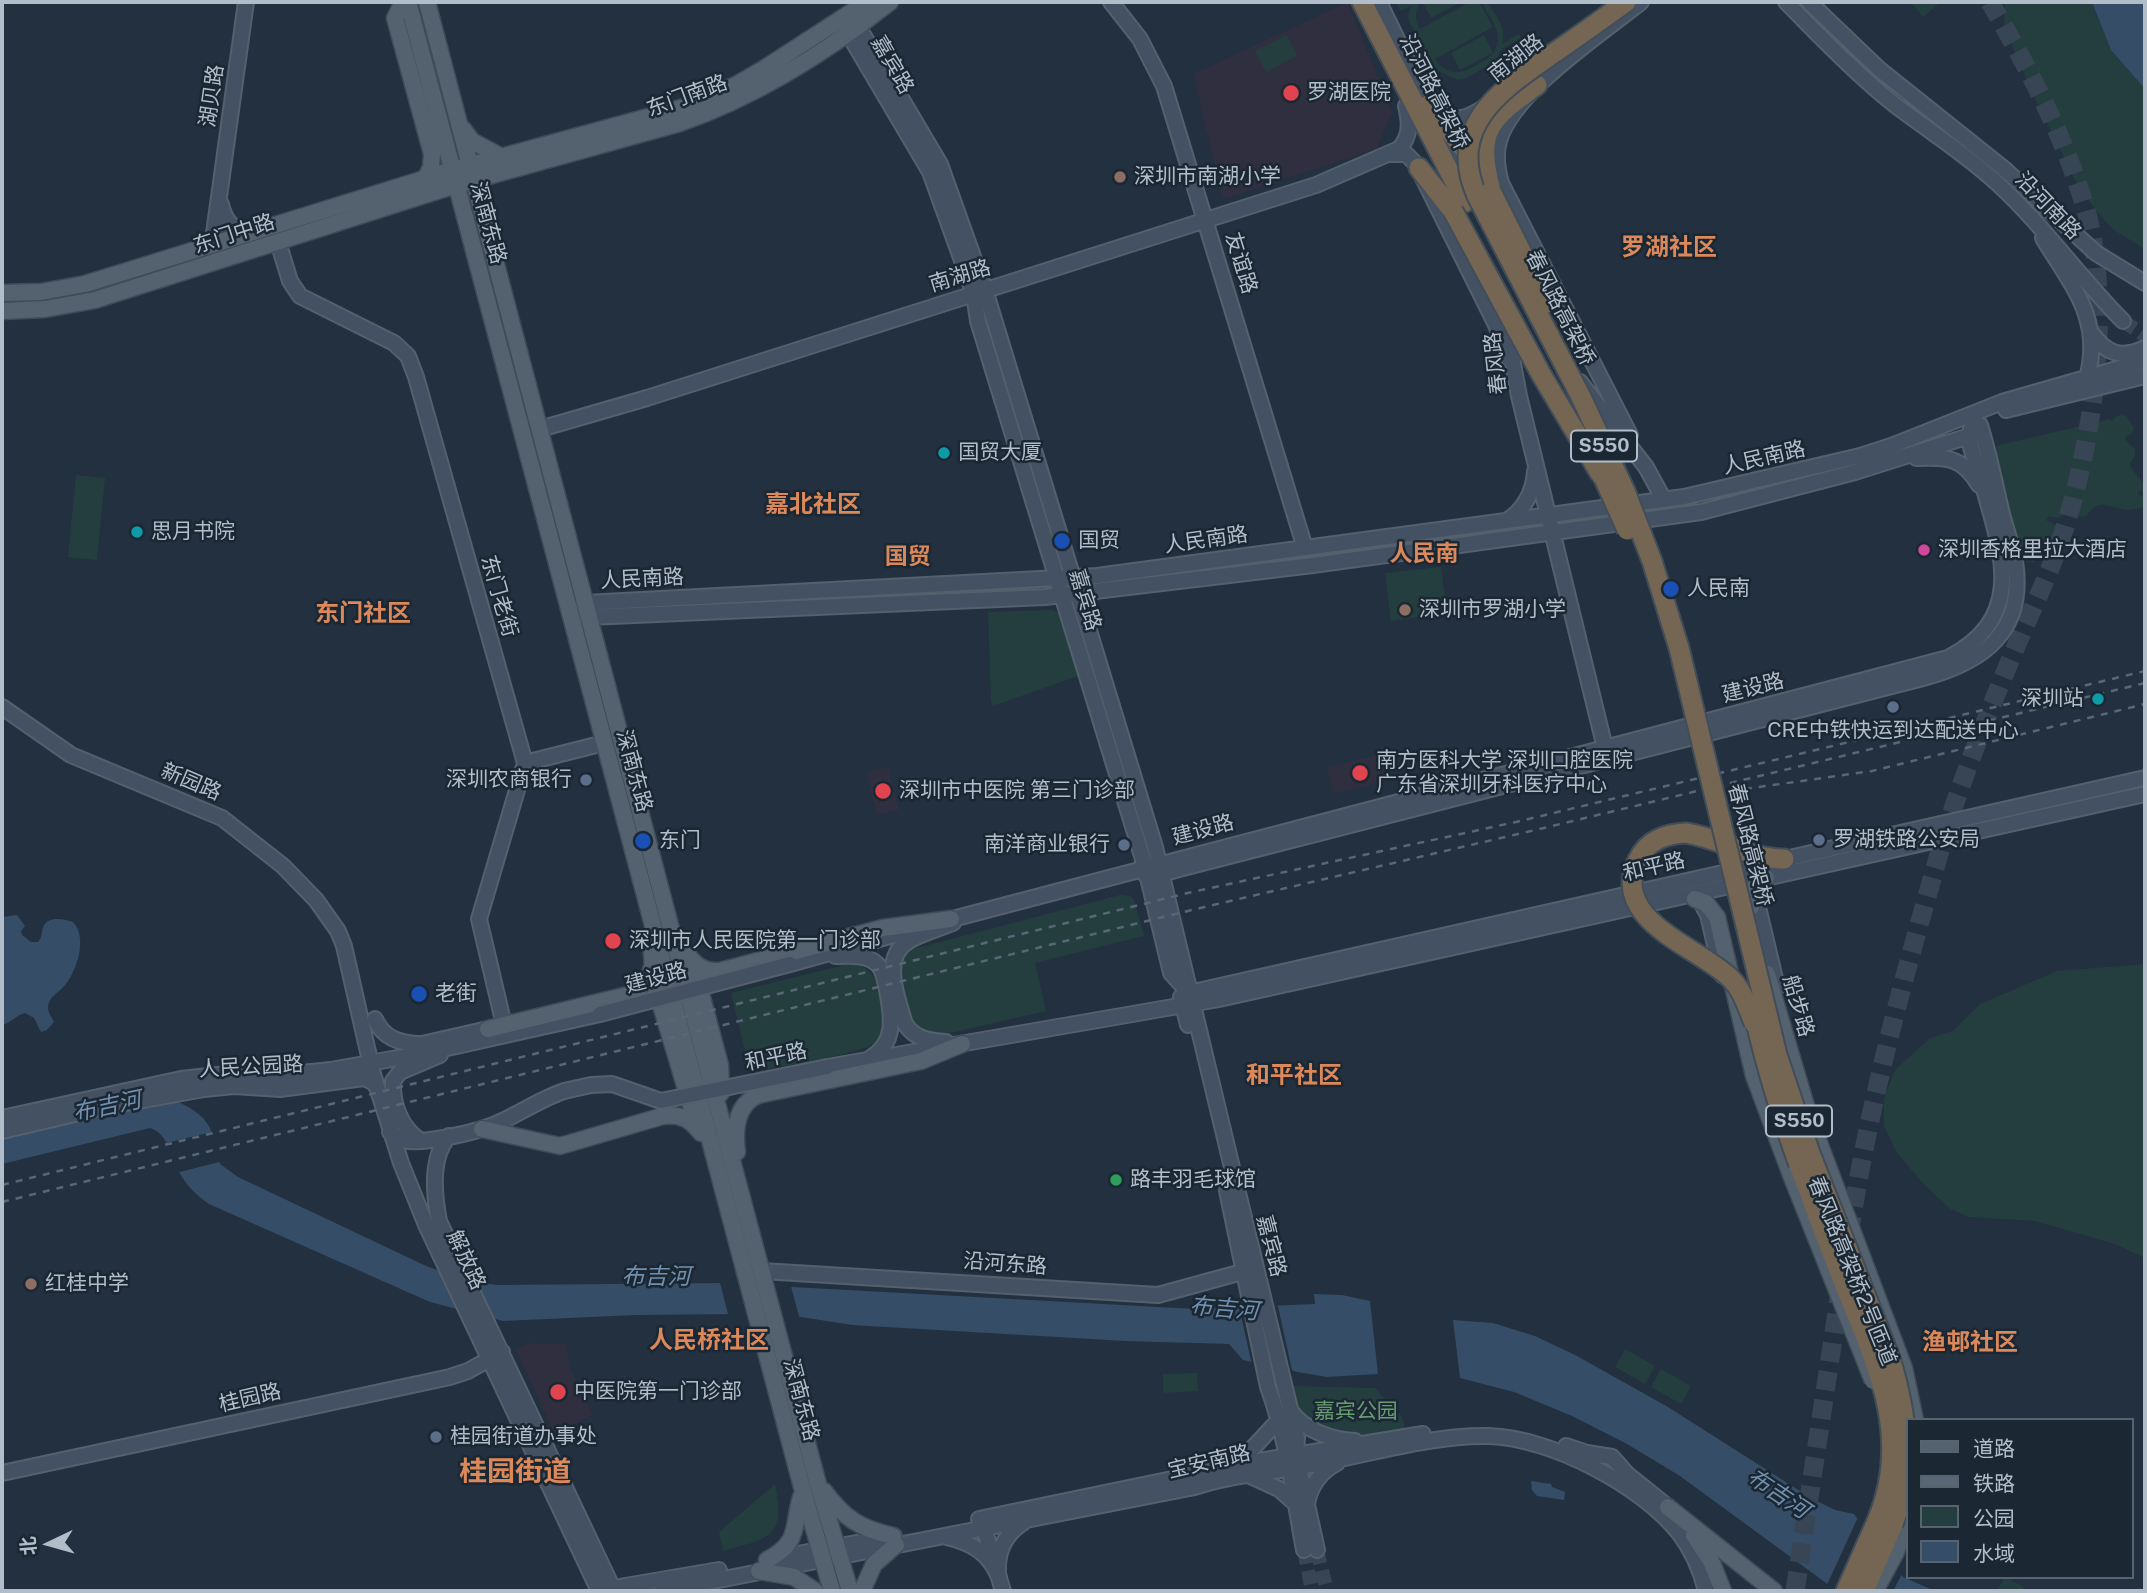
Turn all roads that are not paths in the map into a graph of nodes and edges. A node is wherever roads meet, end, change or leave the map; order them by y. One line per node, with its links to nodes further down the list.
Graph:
1 (246, 2): 26 (main road, 湖贝路)
2 (406, 2): 24 (main road, 深南东路); 25 (main road)
3 (427, 2): 18 (main road, 深南东路)
4 (867, 2): 14 (main road, 东门南路)
5 (890, 2): 14 (main road, 东门南路)
6 (1111, 2): 32 (main road, 友谊路)
7 (1354, 2): 17 (main road, 春风路)
8 (1363, 2): 28 (highway, 沿河路高架桥 / S550)
9 (1379, 2): 16 (main road, 春风路)
10 (1625, 2): 16 (main road, 南湖路); 28 (highway, 沿河路高架桥 / S550, bridge)
11 (1641, 2): 15 (main road, 南湖路)
12 (1786, 2): 30 (main road, 沿河南路)
13 (1810, 2): 22 (main road, 沿河南路)
14 (851, 25): 20 (main road, 东门南路); 37 (main road, 嘉宾路)
15 (1537, 85): 28 (highway); 51 (main road, 南湖路)
16 (1428, 105): 28 (highway); 51 (main road, 春风路)
17 (1406, 106): 19 (main road); 21 (main road, 春风路)
18 (459, 121): 20 (main road); 23 (main road, 深南东路)
19 (1390, 155): 21 (main road); 32 (main road, 南湖路)
20 (502, 164): 23 (main road, 东门南路); 29 (main road)
21 (1426, 164): 28 (highway); 45 (main road); 45 (main road, 春风路)
22 (2003, 168): 30 (main road, 沿河南路); 36 (main road, 沿河南路)
23 (473, 172): 24 (main road, 东门中路); 29 (main road, 深南东路)
24 (455, 177): 25 (main road, 东门中路); 27 (main road, 东门中路); 31 (main road, 深南东路)
25 (426, 178): 33 (main road, 东门中路)
26 (219, 195): 33 (main road); 35 (main road, 湖贝路)
27 (425, 195): 31 (main road); 34 (main road, 东门中路)
28 (1471, 200): 52 (highway, 春风路高架桥 / S550, bridge); 52 (highway, bridge)
29 (483, 210): 47 (main road, 深南东路)
30 (2027, 213): 40 (main road)
31 (464, 216): 66 (main road, 深南东路)
32 (1206, 221): 37 (main road, 南湖路); 59 (main road, 友谊路)
33 (253, 231): 35 (main road, 东门中路)
34 (278, 242): 39 (main road, 东门中路); 70 (main road, 东门老街)
35 (204, 246): 38 (main road, 东门中路)
36 (2145, 283)
37 (980, 292): 47 (main road, 南湖路); 61 (main road, 嘉宾路); 62 (main road, 嘉宾路)
38 (2, 293)
39 (2, 311)
40 (2092, 334): 41 (main road); 44 (main road)
41 (2145, 348)
42 (2145, 361): 44 (main road, 人民南路)
43 (2145, 376): 46 (main road)
44 (2087, 378): 46 (main road, 人民南路)
45 (1519, 396): 50 (main road, 春风路)
46 (1976, 414): 48 (main road, 建设路); 54 (main road, 人民南路)
47 (540, 429): 65 (main road, 深南东路)
48 (1976, 434): 49 (main road, 人民南路); 53 (main road, 建设路); 78 (main road, 建设路)
49 (1897, 459): 53 (main road); 57 (main road, 人民南路)
50 (1535, 463): 55 (main road, 春风路); 56 (main road)
51 (1646, 467): 54 (main road, 春风路)
52 (1617, 489): 99 (highway, 春风路高架桥 / S550, bridge); 134 (highway, 春风路高架桥 / S550, bridge)
53 (1985, 496): 69 (main road, 建设路)
54 (1664, 500): 55 (main road, 人民南路)
55 (1548, 516): 56 (main road, 人民南路); 57 (main road, 春风路)
56 (1504, 521): 59 (main road, 人民南路)
57 (1556, 532): 58 (main road, 人民南路); 60 (main road, 春风路); 69 (main road, 春风路)
58 (1521, 537): 60 (main road); 63 (main road, 人民南路)
59 (1304, 548): 61 (main road, 人民南路)
60 (1560, 566): 69 (main road, 春风路)
61 (1073, 578): 62 (main road, 人民南路); 63 (main road, 嘉宾路)
62 (1057, 579): 64 (main road, 嘉宾路); 65 (main road, 人民南路)
63 (1078, 595): 64 (main road, 人民南路); 74 (main road, 嘉宾路)
64 (1062, 596): 65 (main road, 人民南路); 75 (main road, 嘉宾路)
65 (587, 610): 66 (main road, 人民南路); 85 (main road, 深南东路)
66 (570, 614): 68 (main road, 深南东路)
67 (2, 708): 88 (main road, 新园路)
68 (604, 743): 70 (main road); 84 (main road, 深南东路)
69 (1610, 747): 74 (main road, 建设路)
70 (525, 763): 98 (main road)
71 (2145, 778): 73 (main road, 和平路)
72 (2145, 794): 77 (main road, 和平路)
73 (1784, 859): 76 (main road, 和平路); 99 (highway, bridge)
74 (1159, 864): 75 (main road, 建设路); 78 (main road, 嘉宾路)
75 (1139, 870): 83 (main road, 建设路); 95 (main road, 嘉宾路)
76 (1725, 873): 79 (main road); 95 (main road, 和平路)
77 (1766, 878): 79 (main road, 和平路); 82 (main road); 96 (main road)
78 (1167, 881): 95 (main road, 嘉宾路)
79 (1742, 883): 80 (main road, 和平路); 82 (main road, 船步路)
80 (1675, 898): 81 (main road); 95 (main road, 和平路)
81 (1695, 899): 89 (main road); 103 (main road)
82 (1751, 907): 87 (main road, 船步路)
83 (980, 911): 86 (main road, 建设路); 101 (main road)
84 (650, 914): 92 (main road); 115 (main road, 深南东路)
85 (668, 916): 90 (main road); 108 (main road, 深南东路)
86 (951, 919): 90 (main road); 91 (main road, 建设路)
87 (1756, 928): 89 (main road); 93 (main road, 船步路)
88 (338, 931): 105 (main road, 解放路)
89 (1722, 934): 94 (main road)
90 (687, 954): 108 (main road)
91 (819, 956): 102 (main road, 建设路, bridge); 104 (main road)
92 (652, 967): 98 (main road); 112 (main road)
93 (1771, 991): 94 (main road); 96 (main road, 船步路)
94 (1737, 999): 103 (main road)
95 (1188, 1001): 101 (main road, 和平路); 117 (main road, 嘉宾路); 119 (main road, 嘉宾路)
96 (1779, 1012): 123 (main road, 船步路)
97 (375, 1019): 100 (main road)
98 (496, 1027): 100 (main road)
99 (1758, 1034): 124 (highway, 春风路高架桥 / S550, bridge)
100 (419, 1044): 105 (main road)
101 (962, 1044): 104 (main road, 和平路); 116 (main road)
102 (452, 1047): 105 (main road, 建设路); 114 (main road)
103 (1751, 1059): 124 (main road, 春风路高架桥2号匝道, bridge)
104 (865, 1061): 109 (main road, 和平路, bridge)
105 (369, 1062): 106 (main road, 解放路); 107 (main road, 人民公园路)
106 (376, 1086): 110 (main road, 人民公园路); 111 (main road, 解放路)
107 (2, 1118)
108 (722, 1121): 116 (main road, 深南东路)
109 (482, 1129): 112 (main road); 113 (main road, 和平路)
110 (2, 1131)
111 (390, 1132): 114 (main road, 和平路); 120 (main road, 解放路)
112 (701, 1133): 115 (main road)
113 (449, 1136): 114 (main road, 和平路); 120 (main road, 解放路)
114 (421, 1141)
115 (721, 1176): 118 (main road, 深南东路)
116 (743, 1199): 118 (main road, 深南东路)
117 (1242, 1272): 118 (main road, 沿河东路); 119 (main road, 嘉宾路)
118 (758, 1275): 130 (main road, 深南东路); 130 (main road, 深南东路)
119 (1256, 1302): 122 (main road, 嘉宾路)
120 (484, 1331): 121 (main road, 解放路)
121 (497, 1356): 129 (main road, 桂园路); 143 (main road, 解放路)
122 (1284, 1415): 125 (main road); 127 (main road, 嘉宾路); 128 (main road)
123 (1915, 1418)
124 (1891, 1432): 134 (highway, 春风路高架桥 / S550, bridge)
125 (1374, 1441): 127 (main road, 宝安南路); 132 (main road, 宝安南路)
126 (1347, 1457): 127 (main road, 宝安南路); 131 (main road); 149 (main road, 宝安南路)
127 (1292, 1462): 128 (main road, 宝安南路); 131 (main road, 嘉宾路)
128 (1240, 1470): 131 (main road); 133 (main road, 宝安南路); 137 (main road, 宝安南路)
129 (2, 1473)
130 (811, 1488): 137 (main road); 139 (main road, 深南东路); 140 (main road)
131 (1301, 1505): 138 (main road, 嘉宾路)
132 (1668, 1507): 150 (main road); 151 (main road)
133 (1030, 1519): 135 (main road, 宝安南路); 141 (main road)
134 (1893, 1522): 142 (highway, S550); 152 (main road)
135 (984, 1528): 136 (main road, 宝安南路); 141 (main road)
136 (940, 1536): 137 (main road, 宝安南路); 141 (main road)
137 (895, 1541): 139 (main road, 宝安南路); 148 (main road)
138 (1311, 1550)
139 (829, 1553): 140 (main road, 宝安南路); 146 (main road, 深南东路); 147 (main road, 深南东路)
140 (763, 1566): 143 (main road, 宝安南路); 144 (main road, 宝安南路); 145 (main road)
141 (1001, 1584)
142 (1850, 1588)
143 (608, 1591)
144 (662, 1591)
145 (815, 1591)
146 (832, 1591)
147 (850, 1591)
148 (862, 1591)
149 (1706, 1591)
150 (1723, 1591)
151 (1774, 1591)
152 (1877, 1591)

